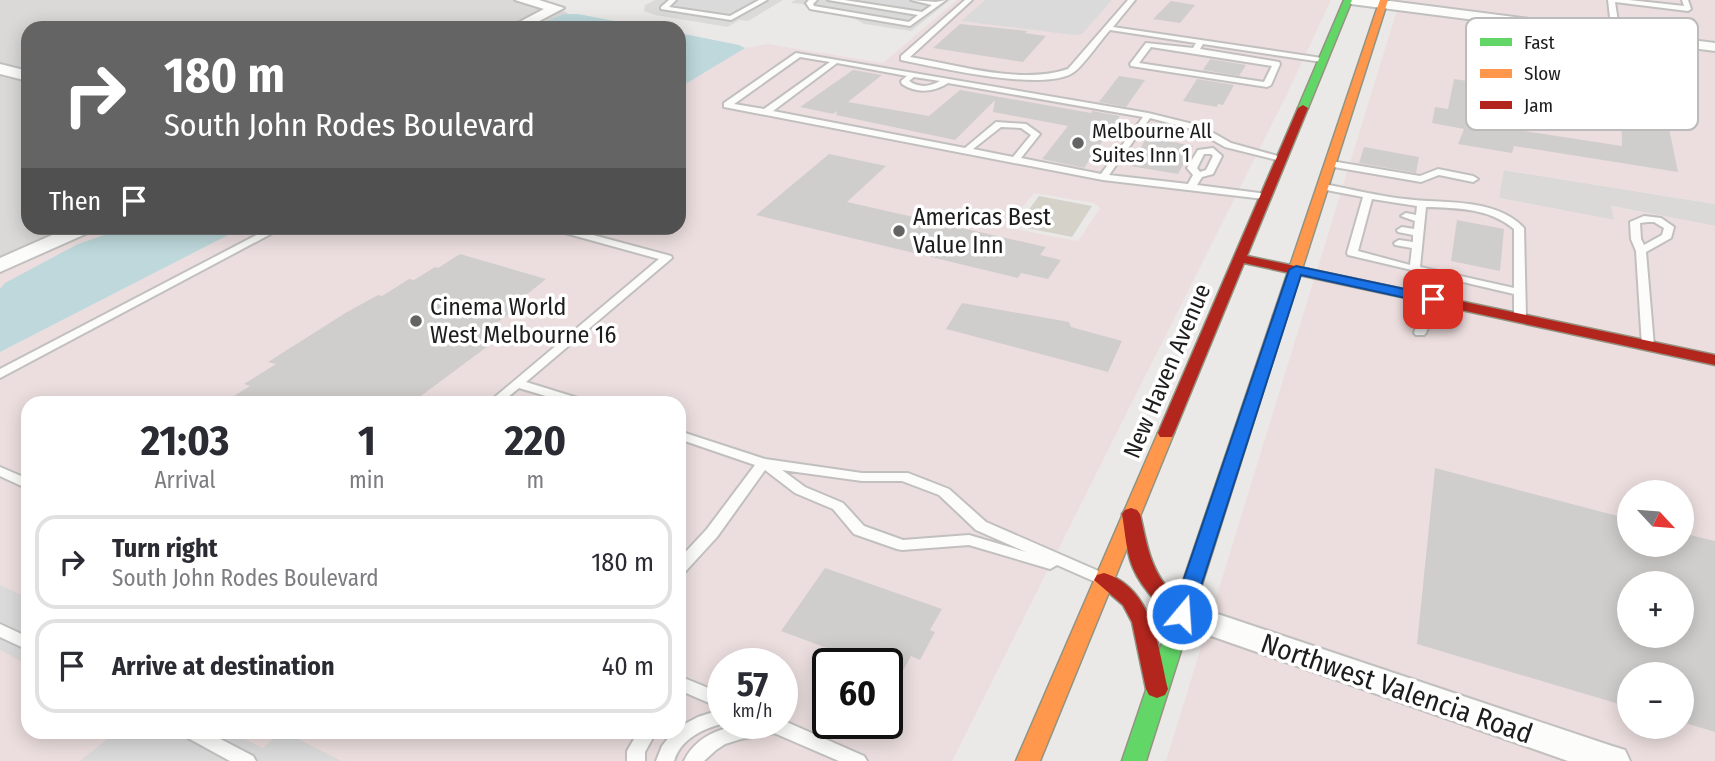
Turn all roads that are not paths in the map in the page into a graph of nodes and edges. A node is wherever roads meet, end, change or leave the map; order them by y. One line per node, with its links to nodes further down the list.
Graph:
1 (522, 0): 18 (street)
2 (673, 0): 3 (lane)
3 (764, 0)
4 (814, 0): 14 (lane)
5 (831, 0): 14 (lane)
6 (915, 0): 12 (lane)
7 (969, 0): 15 (lane)
8 (1132, 0): 19 (lane)
9 (1350, 0): 13 (street); 22 (main road, New Haven Avenue)
10 (1612, 0): 11 (lane); 17 (lane)
11 (1685, 0)
12 (940, 2): 14 (lane)
13 (1384, 2): 16 (street); 33 (main road)
14 (927, 12): 15 (lane)
15 (954, 12): 19 (lane)
16 (1496, 18)
17 (1614, 18)
18 (530, 21)
19 (1107, 28): 20 (lane)
20 (1200, 42): 21 (lane); 22 (lane)
21 (1196, 51): 21 (lane)
22 (1322, 60): 31 (main road, New Haven Avenue)
23 (836, 61): 26 (lane); 26 (lane); 27 (lane)
24 (0, 69): 25 (street)
25 (21, 74)
26 (766, 112): 30 (lane)
27 (1148, 115): 28 (lane); 35 (lane)
28 (1219, 141): 29 (lane); 31 (lane)
29 (1213, 151): 34 (lane); 34 (lane)
30 (966, 152): 32 (lane); 32 (lane)
31 (1281, 158): 40 (main road, New Haven Avenue)
32 (1014, 161): 35 (lane)
33 (1331, 164): 36 (lane); 38 (main road)
34 (1198, 175): 37 (lane)
35 (1103, 177): 37 (lane)
36 (1473, 179)
37 (1191, 187): 40 (lane)
38 (1324, 187): 39 (lane); 55 (main road)
39 (1368, 195): 41 (lane); 54 (lane)
40 (1264, 196): 52 (main road, New Haven Avenue)
41 (1422, 202): 43 (lane); 56 (lane)
42 (1406, 216): 43 (lane)
43 (1420, 219): 45 (lane)
44 (1402, 230): 45 (lane)
45 (1418, 233): 50 (lane)
46 (68, 235): 53 (street)
47 (264, 235): 62 (lane)
48 (583, 235): 63 (lane)
49 (1399, 243): 50 (lane)
50 (1416, 246): 54 (lane)
51 (1641, 251): 60 (lane)
52 (1240, 258): 55 (main road); 70 (main road, New Haven Avenue)
53 (0, 266)
54 (1415, 269): 56 (lane)
55 (1296, 270): 57 (main road); 73 (main road)
56 (1519, 292): 58 (lane)
57 (1433, 299): 58 (main road); 59 (lane)
58 (1520, 318): 60 (main road)
59 (1420, 333)
60 (1648, 346): 61 (main road)
61 (1715, 360)
62 (0, 374)
63 (519, 384): 64 (lane); 65 (lane)
64 (503, 396)
65 (558, 396)
66 (686, 438): 67 (lane)
67 (763, 463): 71 (lane); 72 (lane); 72 (lane)
68 (0, 471): 69 (lane)
69 (21, 481)
70 (1131, 514): 72 (main road, New Haven Avenue); 73 (main road)
71 (686, 561)
72 (1104, 580): 77 (main road); 91 (main road, New Haven Avenue)
73 (1182, 614): 77 (main road); 93 (street, Northwest Valencia Road)
74 (0, 630): 75 (lane)
75 (21, 641)
76 (686, 686): 78 (lane)
77 (1157, 691): 92 (main road)
78 (707, 695)
79 (707, 721): 80 (lane)
80 (686, 732)
81 (798, 735): 90 (lane)
82 (205, 739): 86 (lane)
83 (643, 739): 87 (lane)
84 (677, 739): 88 (lane)
85 (719, 739): 89 (lane)
86 (247, 761)
87 (636, 761)
88 (665, 761)
89 (692, 761)
90 (858, 761)
91 (1028, 761)
92 (1134, 761)
93 (1612, 761)

